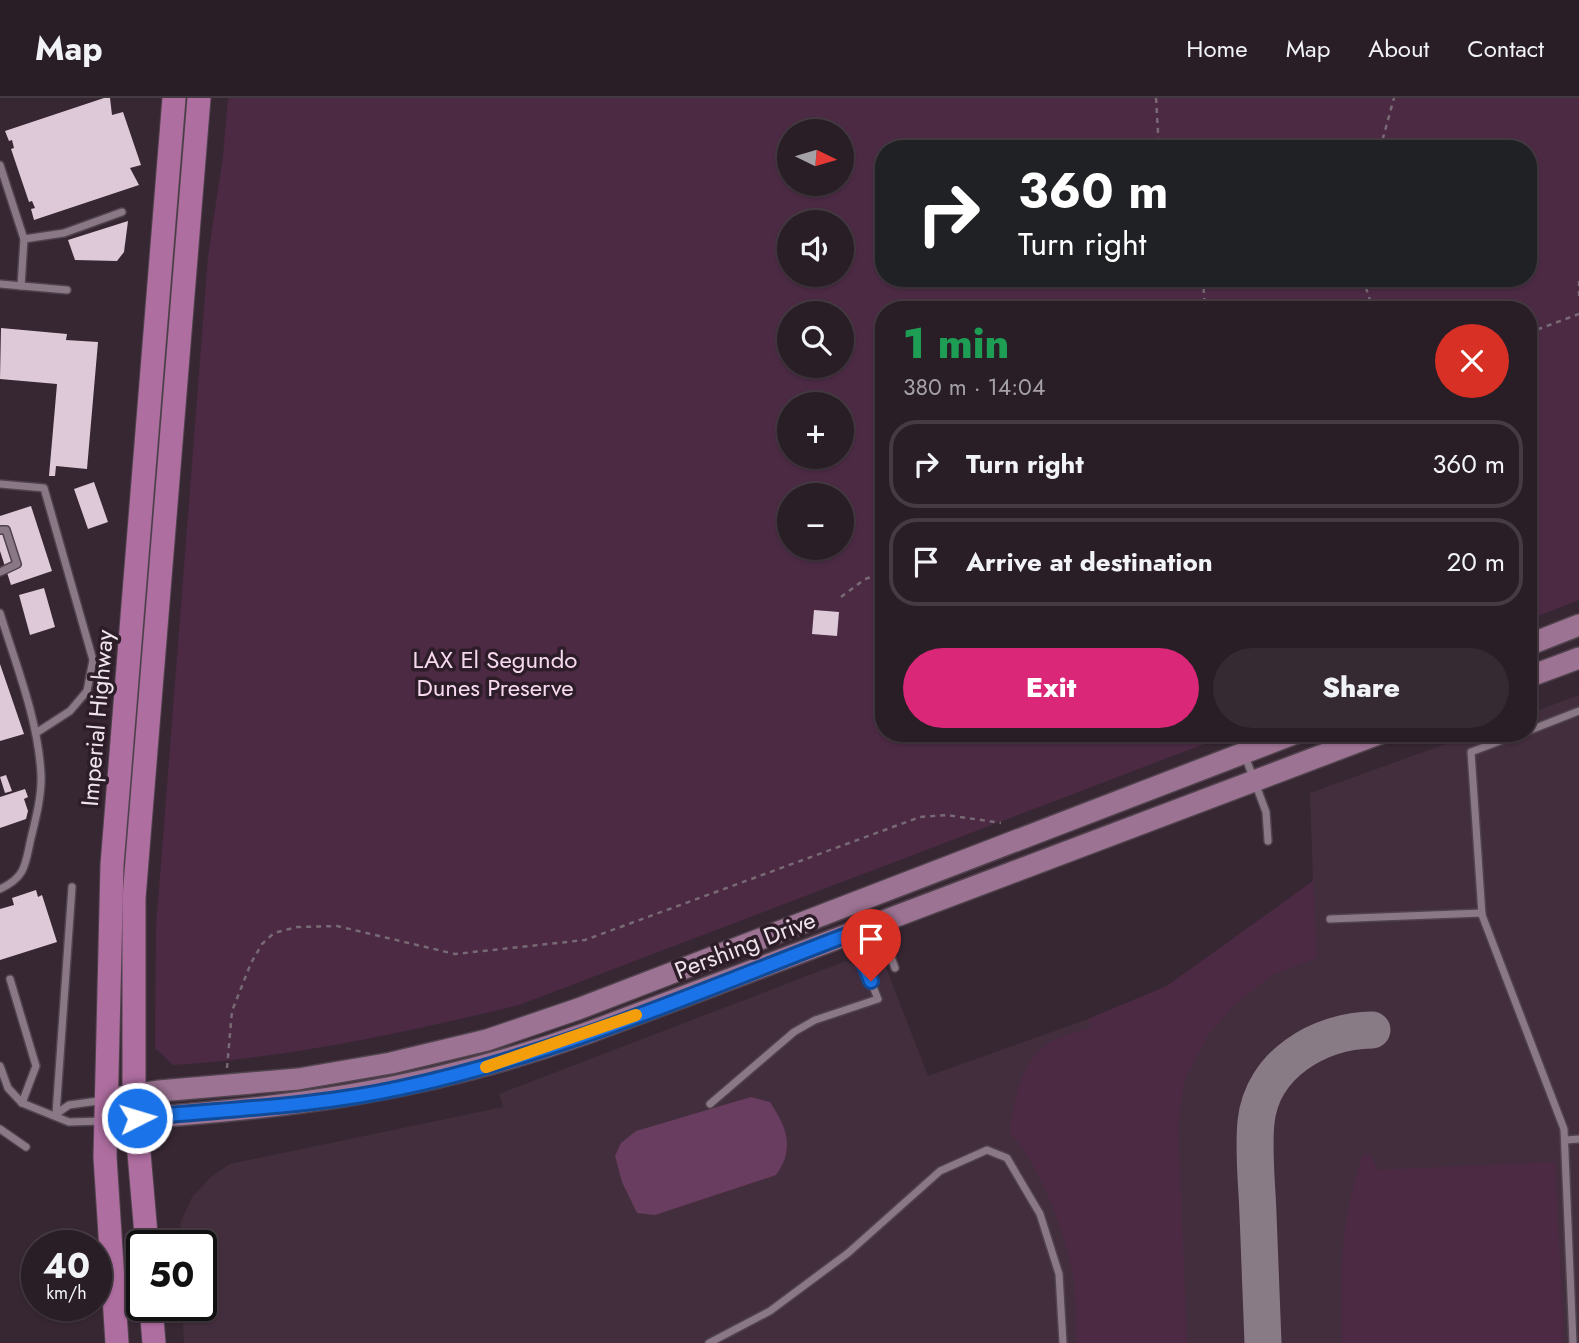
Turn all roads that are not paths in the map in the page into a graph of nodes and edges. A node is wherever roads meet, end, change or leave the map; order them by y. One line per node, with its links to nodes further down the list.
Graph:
1 (174, 98): 38 (main road, Imperial Highway)
2 (199, 98): 35 (main road, Imperial Highway)
3 (0, 165): 5 (lane)
4 (122, 212): 5 (lane)
5 (24, 239): 7 (lane)
6 (0, 284): 7 (lane)
7 (21, 286): 8 (lane)
8 (67, 290)
9 (0, 484): 19 (lane)
10 (0, 530): 11 (lane)
11 (0, 572)
12 (0, 613): 19 (lane)
13 (1579, 625): 14 (main road)
14 (1537, 641)
15 (1579, 658): 16 (main road)
16 (1537, 674)
17 (1579, 711): 18 (lane)
18 (1537, 727)
19 (36, 733): 27 (lane)
20 (1271, 742): 23 (main road, Pershing Drive)
21 (1358, 742): 24 (main road, Pershing Drive)
22 (1497, 742): 28 (lane)
23 (1243, 752): 24 (lane); 35 (main road, Pershing Drive)
24 (1254, 782): 25 (lane); 30 (main road, Pershing Drive)
25 (1268, 841)
26 (72, 887): 39 (lane)
27 (0, 889)
28 (1482, 913): 29 (lane); 43 (lane)
29 (1330, 919)
30 (879, 923): 31 (main road, Pershing Drive); 32 (lane)
31 (852, 933): 37 (lane); 40 (main road, Pershing Drive)
32 (895, 968)
33 (10, 979): 36 (lane)
34 (0, 1066): 36 (lane)
35 (134, 1095): 38 (main road, Pershing Drive); 40 (main road, Imperial Highway)
36 (22, 1103): 39 (lane)
37 (710, 1104)
38 (107, 1110): 39 (lane); 39 (lane); 40 (main road, Pershing Drive); 47 (main road, Imperial Highway)
39 (57, 1114)
40 (137, 1118): 45 (main road, Imperial Highway)
41 (0, 1129): 44 (lane)
42 (1579, 1139): 43 (lane)
43 (1566, 1140): 51 (lane)
44 (26, 1147)
45 (146, 1230)
46 (152, 1321): 48 (main road)
47 (117, 1343)
48 (154, 1343)
49 (709, 1343): 50 (lane)
50 (1063, 1343)
51 (1573, 1343)

